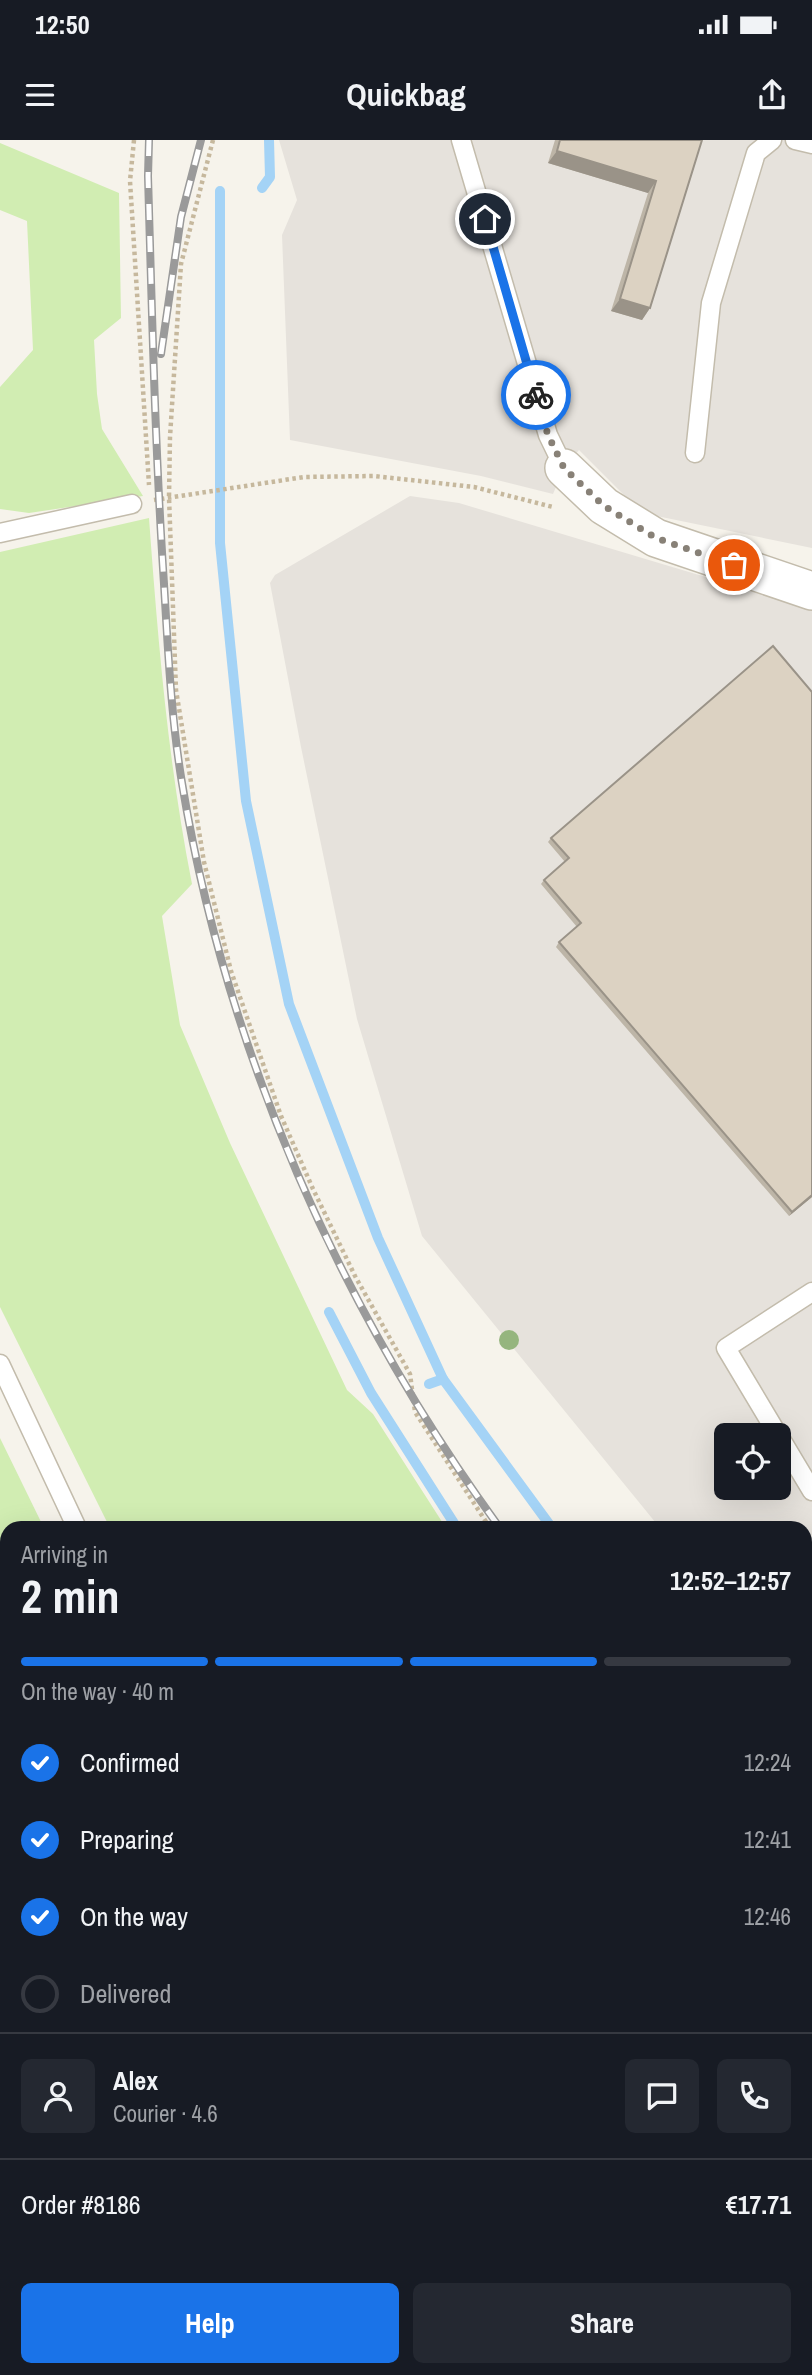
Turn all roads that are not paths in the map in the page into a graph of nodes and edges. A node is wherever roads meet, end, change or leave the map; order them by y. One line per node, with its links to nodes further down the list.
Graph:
1 (461, 140): 6 (lane)
2 (772, 140): 5 (lane)
3 (795, 140): 4 (lane)
4 (812, 144)
5 (695, 453)
6 (564, 468): 9 (street)
7 (132, 504): 8 (lane)
8 (0, 533)
9 (812, 591)
10 (812, 1292): 12 (lane)
11 (0, 1364): 15 (lane)
12 (772, 1423)
13 (791, 1455): 14 (lane)
14 (812, 1491)
15 (74, 1521)

